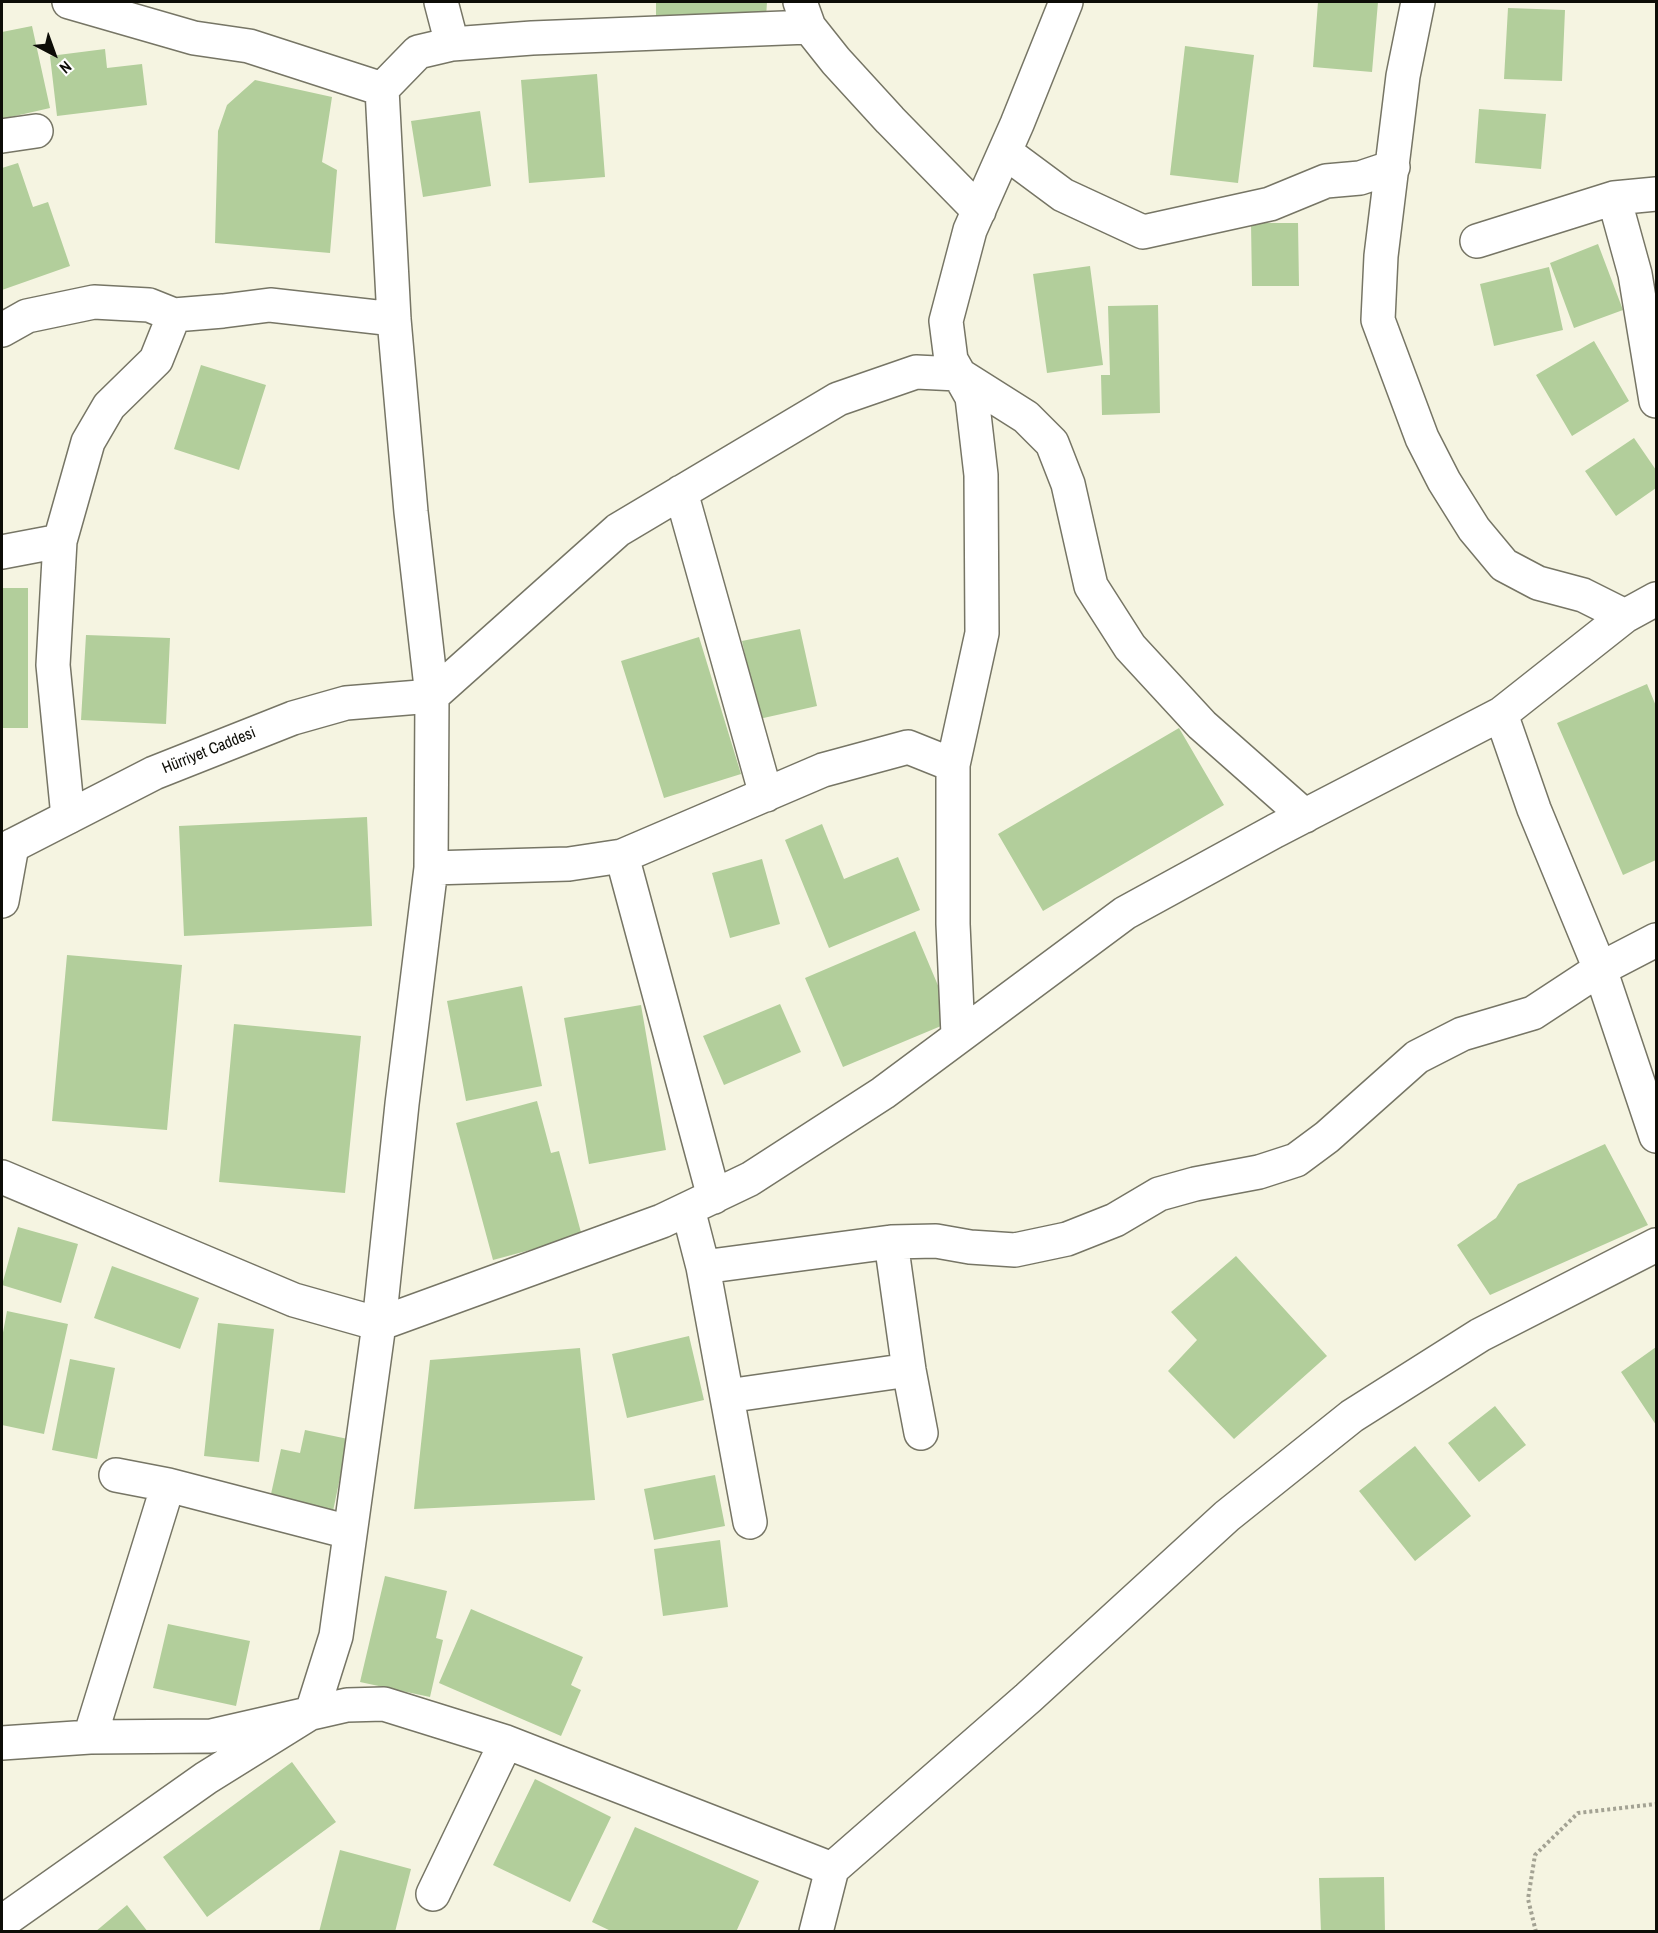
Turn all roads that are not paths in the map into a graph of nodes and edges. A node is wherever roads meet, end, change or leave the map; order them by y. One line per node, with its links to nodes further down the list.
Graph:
1 (69, 2): 7 (street)
2 (441, 2): 6 (street)
3 (1066, 2): 10 (street)
4 (1418, 2): 11 (street)
5 (804, 14): 6 (street); 14 (street)
6 (452, 44): 7 (street)
7 (382, 89): 17 (street)
8 (36, 131): 9 (street)
9 (2, 136)
10 (1005, 152): 11 (street); 14 (street)
11 (1393, 167): 25 (street)
12 (1656, 194): 13 (street)
13 (1614, 198): 15 (street); 20 (street)
14 (979, 211): 19 (street)
15 (1477, 241)
16 (174, 315): 17 (street); 18 (street); 22 (street)
17 (394, 319): 26 (street)
18 (2, 330)
19 (958, 374): 21 (street); 28 (street); 30 (street)
20 (1656, 401)
21 (681, 492): 26 (street); 29 (street)
22 (60, 541): 23 (street); 31 (street)
23 (2, 552)
24 (1656, 599): 25 (street)
25 (1625, 616): 27 (street)
26 (432, 696): 31 (street, Hürriyet Caddesi); 34 (street)
27 (1501, 714): 30 (street); 37 (street)
28 (953, 765): 29 (street); 38 (street)
29 (766, 795): 33 (street)
30 (1305, 816): 38 (street)
31 (68, 817): 32 (street, Hürriyet Caddesi)
32 (7, 849): 35 (street)
33 (622, 856): 34 (street); 41 (street)
34 (431, 868): 45 (street)
35 (2, 901)
36 (1656, 940): 37 (street)
37 (1600, 969): 39 (street); 42 (street)
38 (958, 1035): 41 (street)
39 (1656, 1136)
40 (2, 1177): 45 (street)
41 (701, 1203): 44 (street); 45 (street)
42 (891, 1242): 44 (street); 46 (street)
43 (1656, 1245): 57 (street)
44 (703, 1267): 47 (street)
45 (379, 1324): 52 (street)
46 (909, 1370): 47 (street); 48 (street)
47 (728, 1396): 51 (street)
48 (921, 1433)
49 (116, 1475): 50 (street)
50 (168, 1485): 52 (street); 54 (street)
51 (750, 1521)
52 (348, 1532): 53 (street)
53 (312, 1712): 54 (street); 55 (street); 59 (street)
54 (90, 1737): 56 (street)
55 (506, 1742): 57 (street); 58 (street)
56 (2, 1743)
57 (832, 1869): 60 (street)
58 (433, 1894)
59 (2, 1922)
60 (816, 1932)

